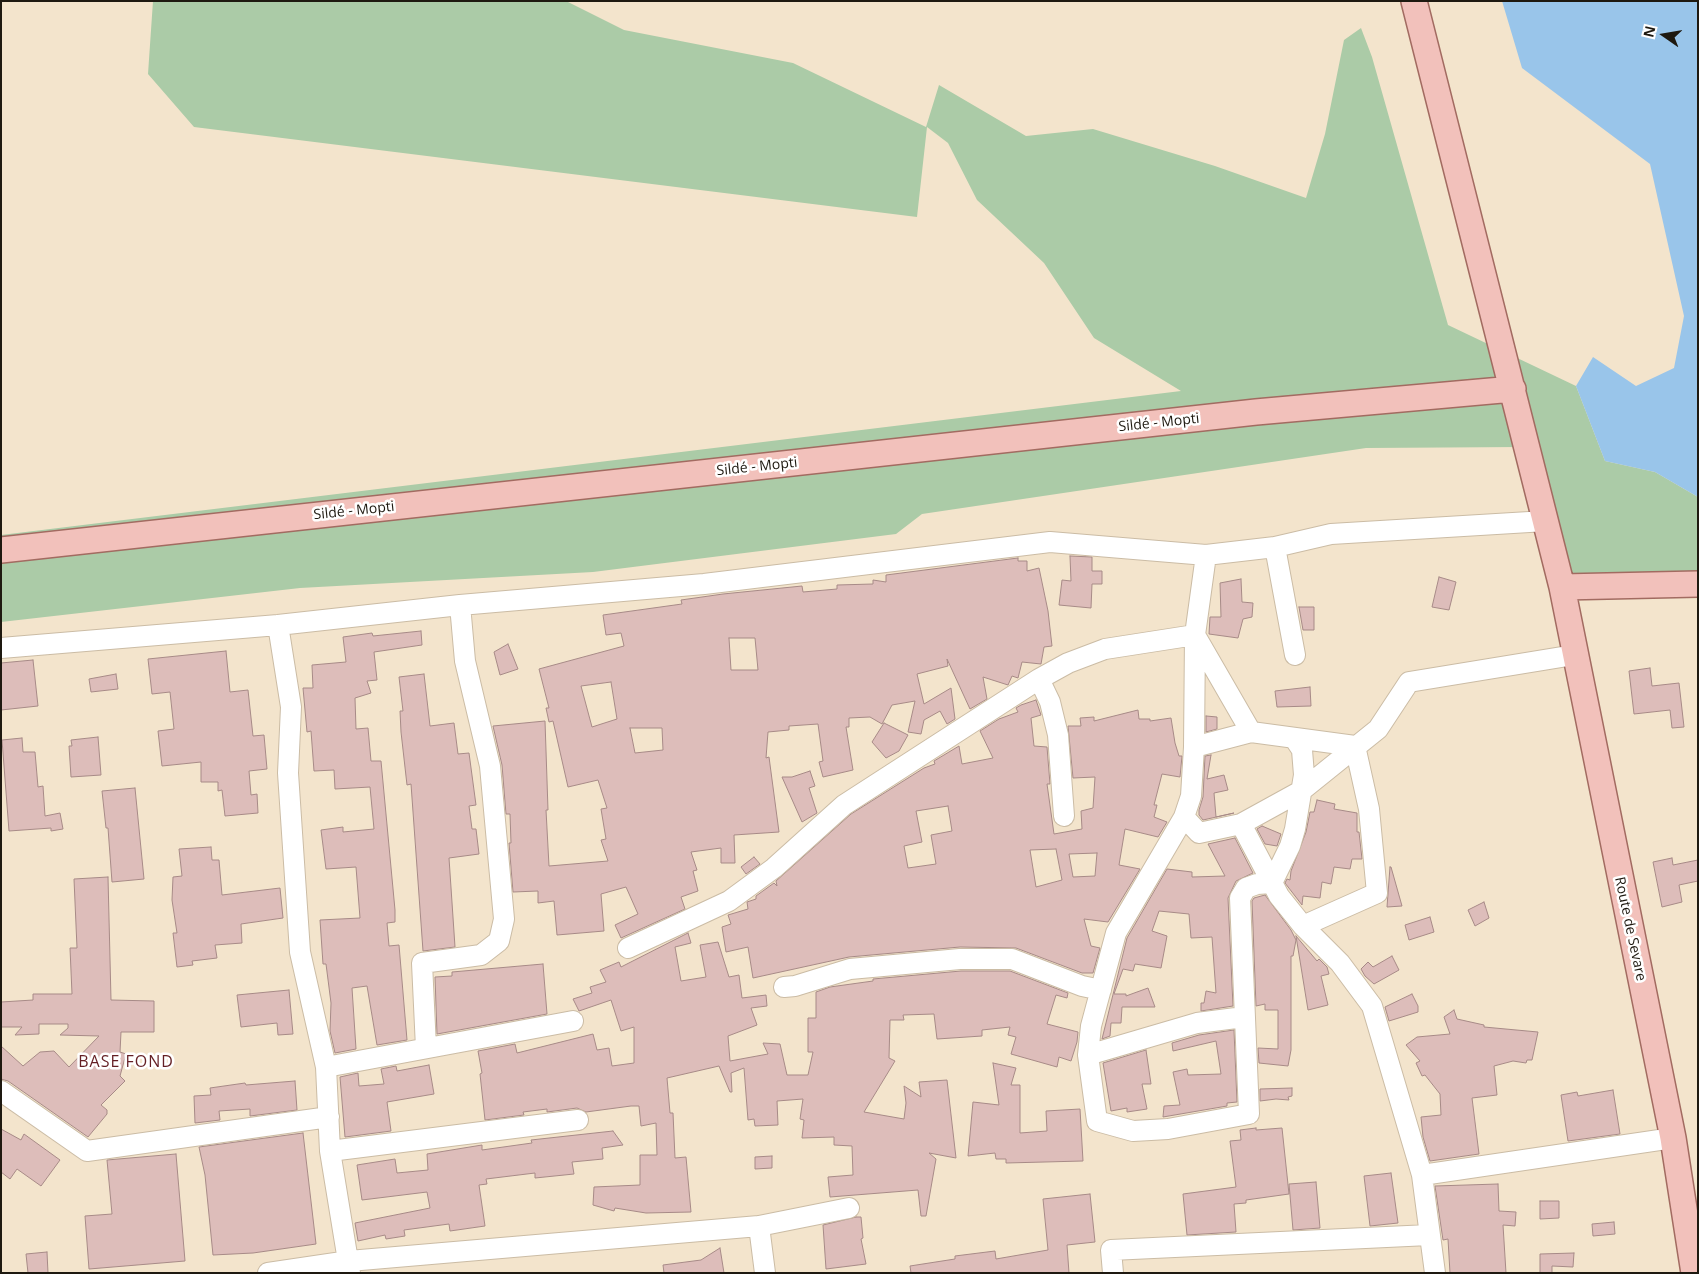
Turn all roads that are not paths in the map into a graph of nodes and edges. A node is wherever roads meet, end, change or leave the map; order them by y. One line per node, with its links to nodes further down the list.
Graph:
1 (1414, 1): 2 (main road, Route de Sevare)
2 (1513, 389): 3 (main road, Route de Sevare); 5 (main road, Sildé - Mopti)
3 (1546, 520): 4 (street); 8 (main road, Route de Sevare)
4 (1275, 547): 6 (street); 13 (street)
5 (1, 550)
6 (1206, 555): 9 (street); 11 (street)
7 (1698, 584): 8 (main road)
8 (1562, 587): 14 (main road, Route de Sevare)
9 (460, 606): 10 (street); 31 (street)
10 (278, 626): 12 (street); 33 (street)
11 (1195, 635): 15 (street); 16 (street); 18 (street)
12 (1, 648)
13 (1295, 655)
14 (1574, 655): 19 (street); 37 (main road, Route de Sevare)
15 (1039, 679): 21 (street); 26 (street)
16 (1251, 732): 17 (street); 18 (street)
17 (1294, 738): 19 (street); 20 (street)
18 (1194, 746): 22 (street)
19 (1355, 746): 20 (street); 25 (street)
20 (1301, 791): 23 (street); 24 (street)
21 (1064, 816)
22 (1184, 817): 23 (street); 28 (street)
23 (1241, 824): 24 (street)
24 (1272, 884): 25 (street); 29 (street)
25 (1303, 926): 39 (street)
26 (628, 948)
27 (784, 987): 28 (street)
28 (1101, 990): 32 (street)
29 (1244, 1017): 32 (street); 32 (street)
30 (573, 1021): 31 (street)
31 (426, 1048): 33 (street)
32 (1088, 1055)
33 (326, 1066): 35 (street)
34 (1, 1091): 35 (street)
35 (329, 1117): 38 (street)
36 (578, 1120): 38 (street)
37 (1672, 1138): 39 (street); 48 (main road, Route de Sevare)
38 (330, 1151): 43 (street)
39 (1422, 1175): 42 (street)
40 (849, 1208): 41 (street)
41 (759, 1226): 43 (street); 45 (street)
42 (1429, 1235): 46 (street); 47 (street)
43 (349, 1267): 44 (street)
44 (268, 1273)
45 (765, 1273)
46 (1113, 1273)
47 (1435, 1273)
48 (1694, 1273)

